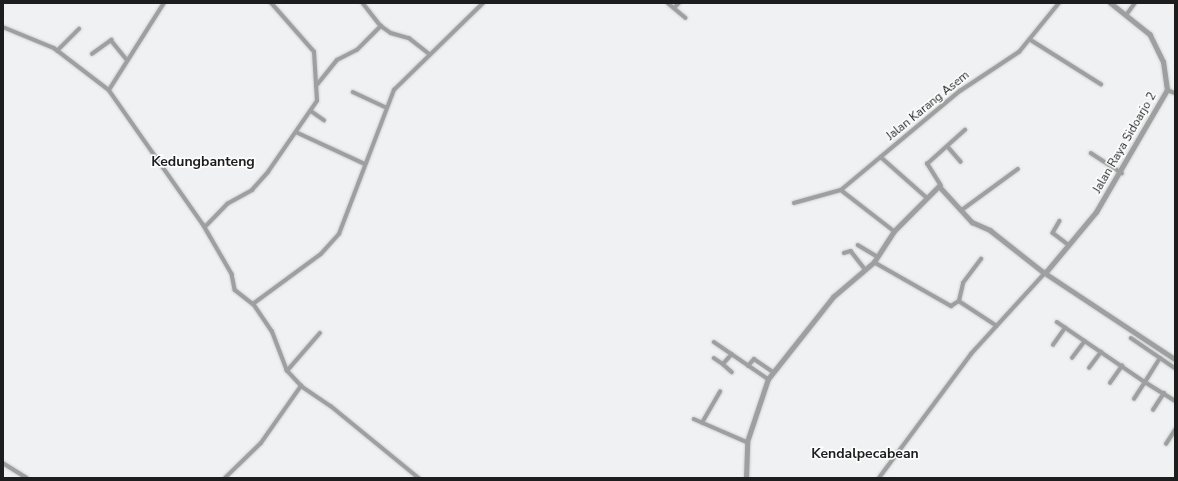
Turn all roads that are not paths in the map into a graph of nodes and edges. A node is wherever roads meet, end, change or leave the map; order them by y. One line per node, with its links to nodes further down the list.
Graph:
1 (164, 3): 20 (street)
2 (271, 3): 22 (street)
3 (363, 3): 13 (street)
4 (483, 3): 18 (street)
5 (668, 3): 10 (street)
6 (679, 3): 10 (street)
7 (1059, 3): 16 (street, Jalan Karang Asem)
8 (1110, 3): 11 (street, Jalan Raya Sidoarjo 2)
9 (1135, 3): 11 (street)
10 (674, 8): 12 (street)
11 (1127, 13): 25 (street, Jalan Raya Sidoarjo 2)
12 (686, 18)
13 (381, 26): 18 (street); 22 (street)
14 (3, 27): 17 (street)
15 (79, 29): 17 (street)
16 (1031, 40): 21 (street); 33 (street, Jalan Karang Asem)
17 (57, 51): 23 (street)
18 (428, 53): 26 (street)
19 (92, 54): 20 (street)
20 (127, 60): 23 (street)
21 (1100, 84)
22 (316, 86): 27 (street)
23 (109, 90): 44 (street)
24 (353, 92): 26 (street)
25 (1171, 92): 37 (street, Jalan Raya Sidoarjo 2)
26 (385, 107): 35 (street)
27 (311, 110): 28 (street); 30 (street)
28 (324, 120)
29 (964, 130): 31 (street)
30 (296, 132): 35 (street); 44 (street)
31 (949, 148): 34 (street); 38 (street)
32 (1092, 153): 37 (street)
33 (881, 157): 39 (street, Jalan Karang Asem); 40 (street)
34 (961, 162)
35 (364, 164): 55 (street)
36 (1018, 169): 42 (street)
37 (1122, 173): 47 (street, Jalan Raya Sidoarjo 2)
38 (940, 186): 40 (street); 42 (street)
39 (841, 190): 41 (street, Jalan Karang Asem); 45 (street)
40 (926, 197): 45 (street)
41 (794, 203)
42 (962, 210): 53 (street)
43 (1060, 221): 47 (street)
44 (205, 227): 55 (street)
45 (894, 231): 49 (street)
46 (858, 245): 49 (street)
47 (1068, 245): 53 (street, Jalan Raya Sidoarjo 2)
48 (844, 254): 52 (street)
49 (878, 258): 51 (street)
50 (981, 259): 54 (street)
51 (874, 262): 52 (street); 54 (street)
52 (865, 268): 77 (street)
53 (1046, 272): 57 (street); 69 (street)
54 (959, 301): 57 (street)
55 (253, 304): 75 (street)
56 (1057, 322): 58 (street)
57 (996, 326): 97 (street)
58 (1066, 328): 61 (street); 63 (street)
59 (320, 333): 75 (street)
60 (1131, 338): 68 (street)
61 (1085, 341): 64 (street); 67 (street)
62 (714, 342): 65 (street)
63 (1053, 345)
64 (1101, 352): 72 (street); 73 (street)
65 (732, 354): 70 (street); 71 (street)
66 (714, 358): 70 (street)
67 (1072, 358)
68 (1160, 358): 74 (street); 79 (street)
69 (1175, 359)
70 (723, 364): 76 (street)
71 (748, 366): 77 (street); 78 (street)
72 (1122, 366): 79 (street); 80 (street)
73 (1090, 368)
74 (1175, 368)
75 (286, 371): 81 (street)
76 (732, 372)
77 (773, 372): 78 (street)
78 (768, 379): 90 (street)
79 (1145, 382): 83 (street); 84 (street)
80 (1110, 383)
81 (301, 386): 94 (street); 95 (street)
82 (720, 392): 88 (street)
83 (1164, 393): 85 (street); 86 (street)
84 (1134, 398)
85 (1175, 401)
86 (1153, 410)
87 (694, 419): 88 (street)
88 (702, 422): 90 (street)
89 (1175, 430): 91 (street)
90 (747, 442): 96 (street)
91 (1166, 444)
92 (3, 463): 93 (street)
93 (27, 478)
94 (225, 478)
95 (420, 478)
96 (746, 478)
97 (879, 478)

